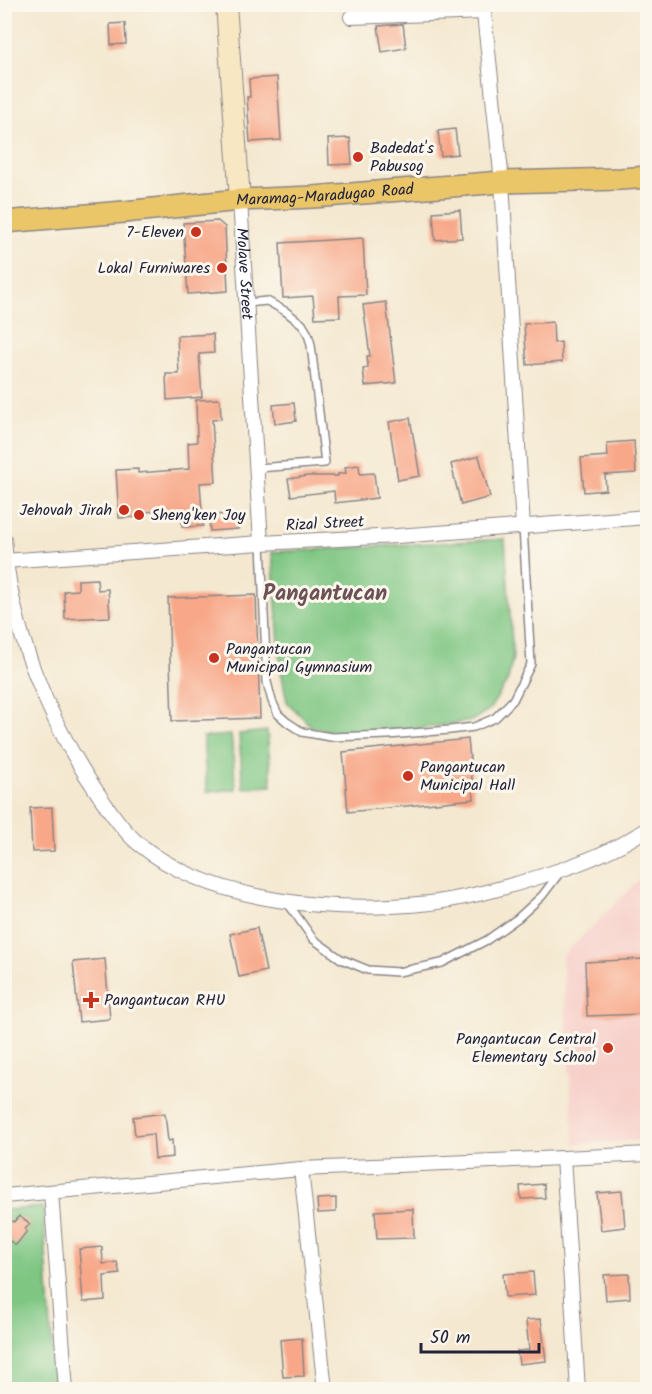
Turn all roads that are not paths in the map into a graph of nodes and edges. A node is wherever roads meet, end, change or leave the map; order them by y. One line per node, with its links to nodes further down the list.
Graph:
1 (226, 4): 6 (street, Molave Street)
2 (483, 8): 3 (street); 5 (street)
3 (351, 17)
4 (648, 177): 5 (main road, Maramag-Maradugao Road)
5 (502, 182): 6 (main road, Maramag-Maradugao Road); 11 (street)
6 (240, 200): 7 (main road, Maramag-Maradugao Road); 8 (street, Molave Street)
7 (4, 222)
8 (247, 303): 9 (street, Molave Street); 9 (lane)
9 (256, 468): 13 (street, Molave Street)
10 (648, 517): 11 (street, Rizal Street)
11 (522, 527): 13 (street, Rizal Street); 13 (lane)
12 (4, 538): 14 (street)
13 (261, 543): 14 (street, Rizal Street)
14 (5, 560): 17 (street)
15 (648, 828): 16 (street)
16 (563, 869): 17 (street); 17 (lane)
17 (286, 902)
18 (648, 1154): 19 (street)
19 (563, 1158): 20 (street); 25 (street)
20 (301, 1169): 21 (street); 24 (street)
21 (51, 1192): 22 (street); 23 (street)
22 (4, 1196)
23 (66, 1389)
24 (326, 1389)
25 (578, 1389)

